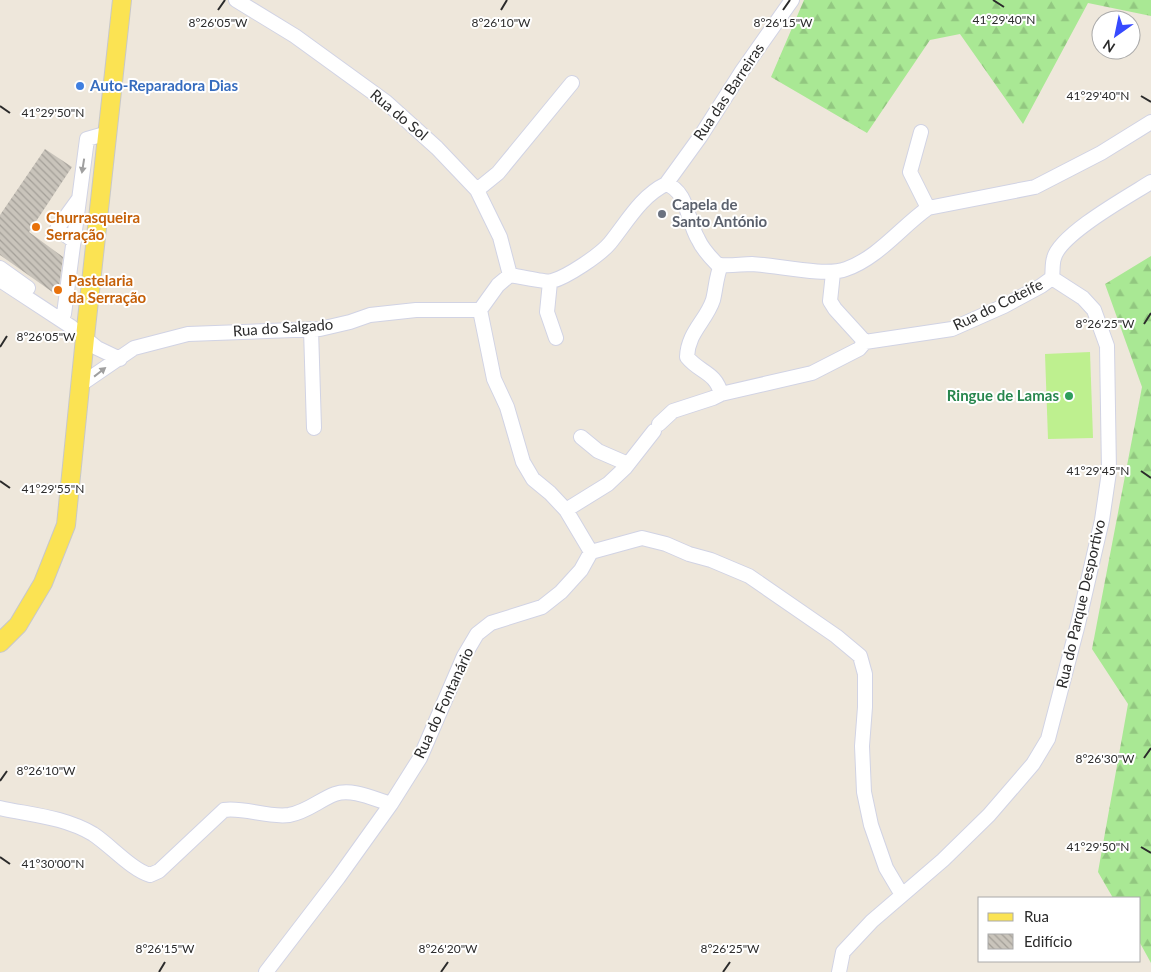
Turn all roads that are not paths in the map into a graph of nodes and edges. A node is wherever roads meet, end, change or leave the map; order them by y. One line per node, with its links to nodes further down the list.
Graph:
1 (122, 0): 6 (main road)
2 (236, 0): 10 (street, Rua do Sol)
3 (792, 0): 9 (street, Rua das Barreiras)
4 (572, 83): 10 (street)
5 (1151, 122): 11 (street)
6 (108, 132): 20 (street, one-way to 20); 22 (main road)
7 (921, 132): 11 (street)
8 (1151, 182): 16 (street, Rua do Coteife)
9 (666, 184): 12 (street); 18 (street, Rua das Barreiras)
10 (477, 190): 15 (street, Rua do Sol)
11 (928, 208): 14 (street)
12 (721, 266): 14 (street); 27 (street)
13 (0, 268): 20 (street)
14 (833, 272): 24 (street)
15 (510, 275): 18 (street); 19 (street)
16 (1052, 278): 24 (street, Rua do Coteife); 36 (street, Rua do Parque Desportivo)
17 (0, 280): 22 (street)
18 (550, 282): 23 (street)
19 (480, 310): 21 (street, Rua do Salgado); 31 (street)
20 (64, 314): 22 (street)
21 (311, 329): 25 (street, Rua do Salgado); 28 (street)
22 (85, 333): 25 (street); 26 (main road)
23 (556, 338)
24 (865, 342): 27 (street, Rua do Coteife)
25 (120, 359): 26 (street, Rua do Salgado, one-way to 25)
26 (80, 385): 33 (main road)
27 (721, 394): 30 (street, Rua do Coteife)
28 (314, 428)
29 (581, 437): 30 (street)
30 (628, 464): 31 (street, Rua do Coteife)
31 (566, 510): 32 (street)
32 (590, 552): 34 (street, Rua do Fontanário); 36 (street)
33 (0, 643)
34 (391, 804): 35 (street); 37 (street, Rua do Fontanário)
35 (0, 808)
36 (902, 895): 38 (street, Rua do Parque Desportivo)
37 (266, 972)
38 (839, 972)

